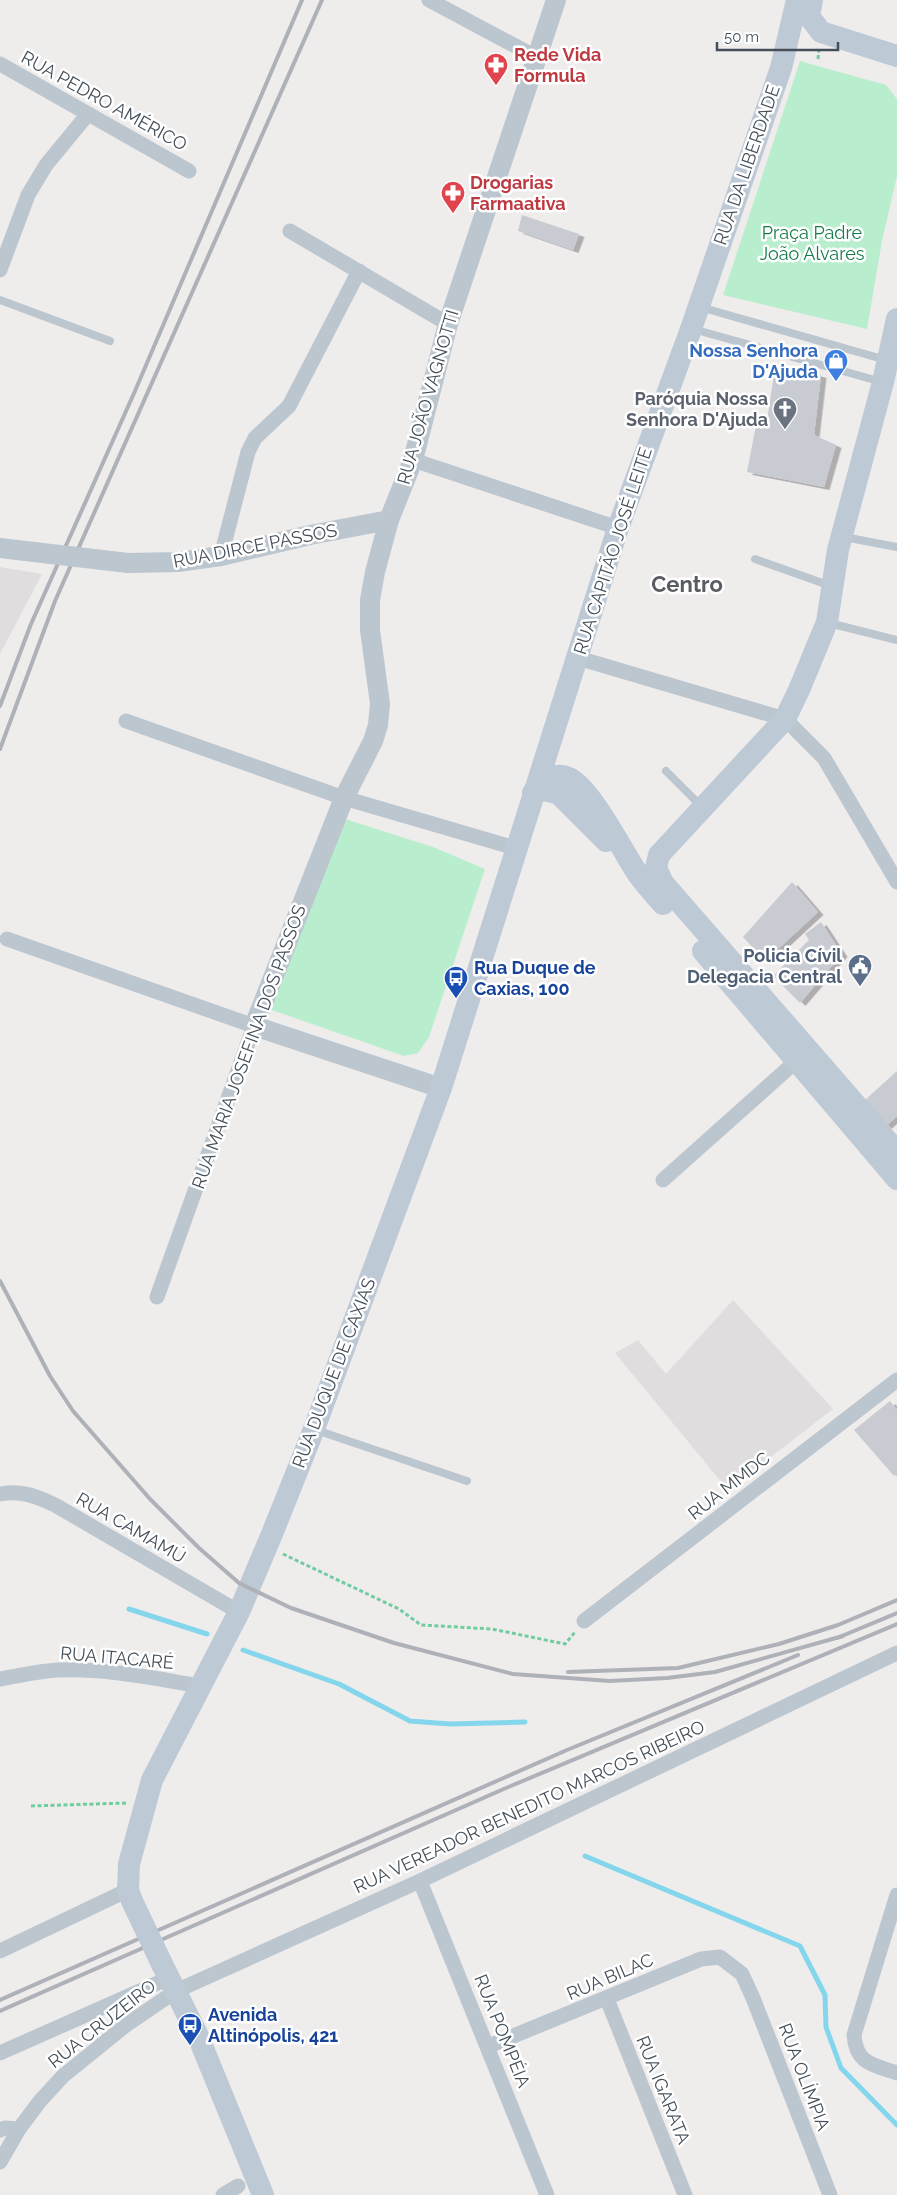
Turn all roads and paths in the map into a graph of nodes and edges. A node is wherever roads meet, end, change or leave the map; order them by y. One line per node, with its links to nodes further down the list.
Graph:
1 (429, 0): 7 (street)
2 (556, 0): 7 (street, RUA JOÃO VAGNOTTI)
3 (797, 0): 9 (main road, RUA DA LIBERDADE)
4 (812, 0): 5 (main road)
5 (822, 32): 6 (main road); 9 (main road)
6 (897, 56)
7 (536, 57): 18 (street, RUA JOÃO VAGNOTTI)
8 (0, 64): 10 (street, RUA PEDRO AMÉRICO)
9 (781, 68): 16 (main road, RUA DA LIBERDADE)
10 (88, 114): 11 (street, RUA PEDRO AMÉRICO); 13 (street)
11 (189, 171)
12 (290, 231): 14 (street)
13 (0, 270)
14 (359, 271): 18 (street); 28 (street)
15 (0, 300): 20 (lane)
16 (699, 307): 19 (main road, RUA DA LIBERDADE); 21 (lane)
17 (897, 319): 21 (main road)
18 (448, 324): 22 (street, RUA JOÃO VAGNOTTI)
19 (691, 329): 21 (lane); 24 (main road, RUA CAPITÃO JOSÉ LEITE)
20 (110, 341)
21 (886, 372): 25 (main road)
22 (413, 460): 23 (street, RUA JOÃO VAGNOTTI); 24 (street)
23 (389, 520): 28 (street, RUA DIRCE PASSOS); 40 (street, RUA JOÃO VAGNOTTI)
24 (618, 528): 33 (main road, RUA CAPITÃO JOSÉ LEITE)
25 (842, 536): 26 (lane); 30 (main road)
26 (897, 548)
27 (8, 549): 28 (street, RUA DIRCE PASSOS, bridge)
28 (222, 556)
29 (755, 560): 30 (lane)
30 (833, 586): 31 (main road)
31 (827, 622): 32 (lane); 34 (main road)
32 (897, 640)
33 (578, 658): 34 (street); 36 (main road, RUA CAPITÃO JOSÉ LEITE)
34 (785, 719): 42 (main road); 46 (street)
35 (126, 721): 40 (street)
36 (549, 746): 38 (main road, RUA CAPITÃO JOSÉ LEITE); 39 (main road, RUA DUQUE DE CAXIAS)
37 (666, 771): 42 (lane)
38 (555, 776): 39 (main road); 41 (main road)
39 (533, 793): 43 (main road, RUA DUQUE DE CAXIAS); 45 (main road)
40 (344, 798): 43 (street); 48 (street, RUA MARIA JOSEFINA DOS PASSOS)
41 (597, 809): 44 (main road); 45 (main road)
42 (704, 809): 44 (main road)
43 (515, 848): 50 (main road, RUA DUQUE DE CAXIAS)
44 (659, 854): 49 (main road)
45 (635, 870): 49 (main road)
46 (897, 882)
47 (7, 939): 48 (street)
48 (254, 1026): 50 (street); 54 (street, RUA MARIA JOSEFINA DOS PASSOS)
49 (803, 1055): 51 (main road); 52 (main road); 53 (street)
50 (441, 1088): 56 (main road, RUA DUQUE DE CAXIAS)
51 (897, 1152)
52 (897, 1179)
53 (663, 1180)
54 (157, 1298)
55 (897, 1380): 61 (street, RUA MMDC)
56 (314, 1429): 57 (lane); 59 (main road, RUA DUQUE DE CAXIAS)
57 (467, 1481)
58 (0, 1493): 60 (street, RUA CAMAMÚ)
59 (267, 1546): 60 (main road, RUA DUQUE DE CAXIAS); 61 (path)
60 (239, 1612): 64 (main road, RUA DUQUE DE CAXIAS)
61 (584, 1621)
62 (897, 1653): 67 (street, RUA VEREADOR BENEDITO MARCOS RIBEIRO)
63 (0, 1679): 64 (street, RUA ITACARÉ)
64 (200, 1686): 65 (main road, RUA DUQUE DE CAXIAS)
65 (144, 1803): 66 (path); 68 (main road, RUA DUQUE DE CAXIAS)
66 (31, 1806)
67 (420, 1881): 72 (street, RUA VEREADOR BENEDITO MARCOS RIBEIRO); 74 (street, RUA POMPÉIA)
68 (130, 1895): 70 (street); 72 (main road, RUA DUQUE DE CAXIAS, bridge)
69 (897, 1895): 76 (street)
70 (0, 1951)
71 (742, 1974): 73 (street, RUA BILAC); 85 (street, RUA OLÍMPIA)
72 (169, 1978): 75 (street, RUA VEREADOR BENEDITO MARCOS RIBEIRO); 77 (street, RUA CRUZEIRO); 82 (main road, RUA DUQUE DE CAXIAS)
73 (607, 1999): 74 (street, RUA BILAC); 84 (street, RUA IGARATA)
74 (488, 2046): 83 (street, RUA POMPÉIA)
75 (0, 2052)
76 (897, 2073)
77 (20, 2129): 78 (street); 79 (street, RUA CRUZEIRO)
78 (0, 2130)
79 (0, 2162)
80 (238, 2186): 81 (street)
81 (223, 2195)
82 (263, 2195)
83 (547, 2195)
84 (685, 2195)
85 (830, 2195)

